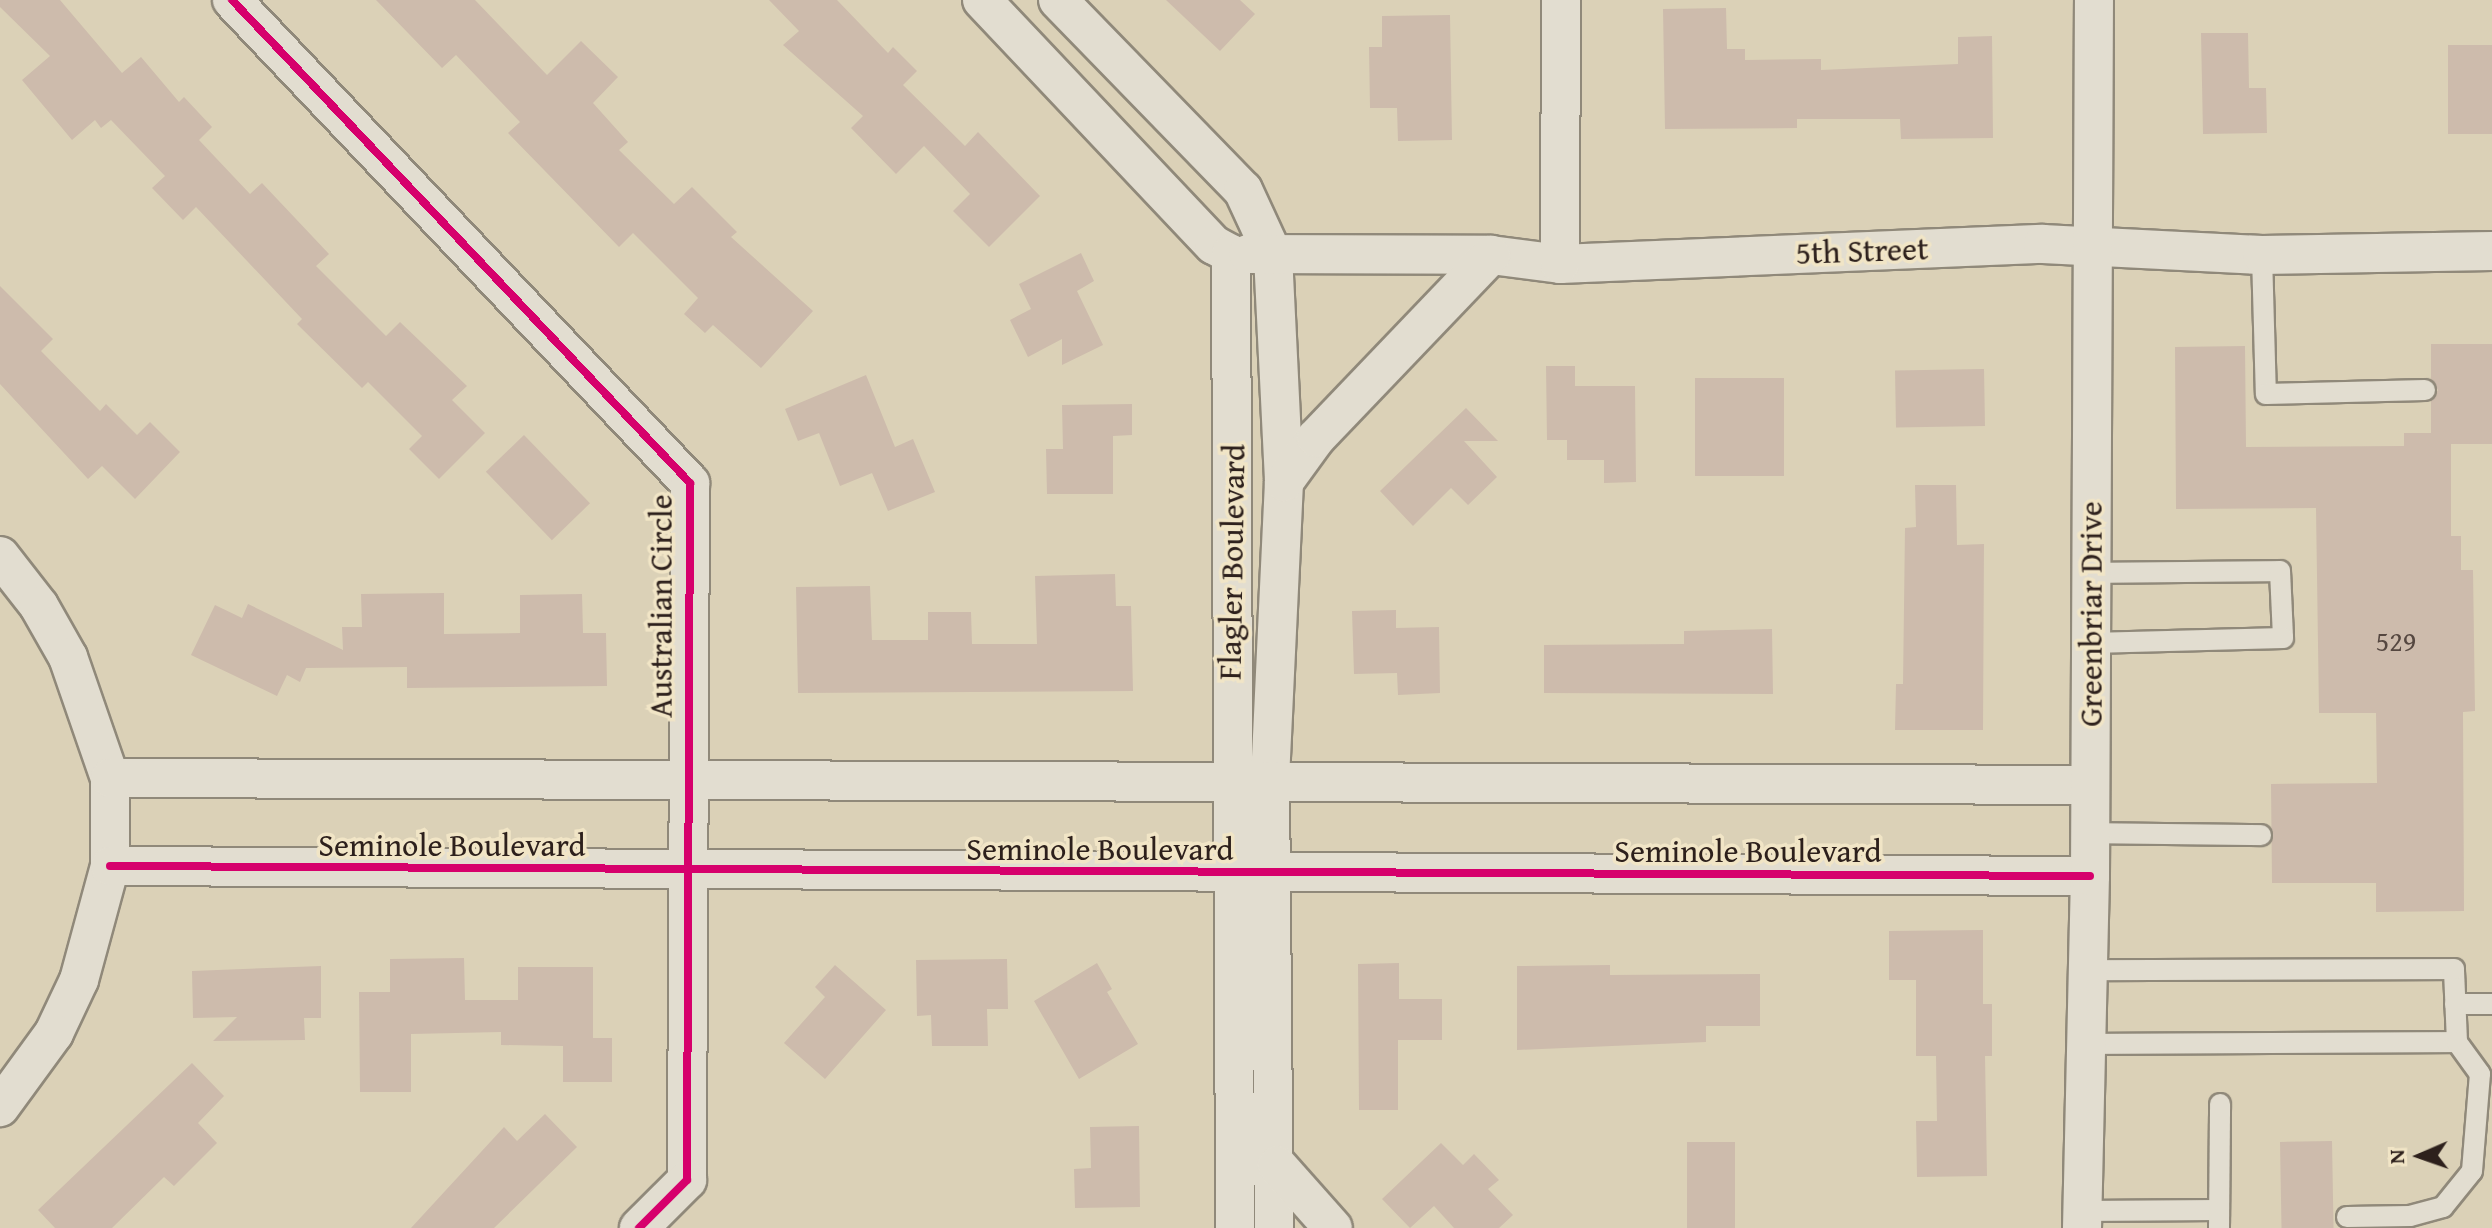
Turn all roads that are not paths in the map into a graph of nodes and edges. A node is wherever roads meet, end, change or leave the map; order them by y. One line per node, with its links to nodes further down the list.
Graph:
1 (232, 0): 19 (street, Australian Circle)
2 (982, 0): 8 (street)
3 (1058, 0): 9 (street, Flagler Boulevard)
4 (1561, 0): 12 (street)
5 (2094, 0): 6 (street, Greenbriar Drive)
6 (2092, 249): 11 (street, 5th Street); 12 (street, 5th Street); 16 (street, Greenbriar Drive)
7 (2492, 251): 11 (street, 5th Street)
8 (1231, 254): 9 (street, 5th Street); 20 (street, Flagler Boulevard)
9 (1273, 255): 10 (street, 5th Street); 14 (street, Flagler Boulevard)
10 (1491, 255): 12 (street, 5th Street); 14 (street)
11 (2262, 255): 13 (lane)
12 (1560, 264)
13 (2425, 390)
14 (1284, 482): 20 (street, Flagler Boulevard)
15 (0, 556): 18 (street)
16 (2091, 573): 17 (street, Greenbriar Drive); 17 (lane)
17 (2091, 643): 21 (street, Greenbriar Drive)
18 (110, 778): 19 (street, Seminole Boulevard); 24 (street)
19 (685, 778): 20 (street, Seminole Boulevard); 25 (street, Australian Circle)
20 (1252, 781): 21 (street, Seminole Boulevard); 26 (street, Flagler Boulevard); 27 (street, Flagler Boulevard)
21 (2090, 785): 22 (street, Greenbriar Drive)
22 (2090, 833): 23 (lane); 28 (street, Greenbriar Drive)
23 (2261, 835)
24 (110, 866): 25 (street, Seminole Boulevard); 35 (street)
25 (688, 871): 26 (street, Seminole Boulevard); 40 (street, Australian Circle)
26 (1233, 873): 27 (street, Seminole Boulevard); 41 (street, Flagler Boulevard)
27 (1272, 873): 28 (street, Seminole Boulevard); 36 (street, Flagler Boulevard)
28 (2090, 876): 29 (street, Greenbriar Drive)
29 (2087, 970): 30 (lane); 33 (street, Greenbriar Drive)
30 (2455, 1004): 31 (lane); 32 (lane)
31 (2492, 1004)
32 (2457, 1042): 33 (lane); 37 (lane)
33 (2086, 1044): 38 (street, Greenbriar Drive)
34 (2220, 1104): 39 (lane)
35 (0, 1107)
36 (1277, 1165): 42 (street, Flagler Boulevard); 43 (street)
37 (2347, 1217)
38 (2082, 1219): 39 (lane)
39 (2219, 1219)
40 (639, 1228)
41 (1235, 1228)
42 (1274, 1228)
43 (1333, 1228)

